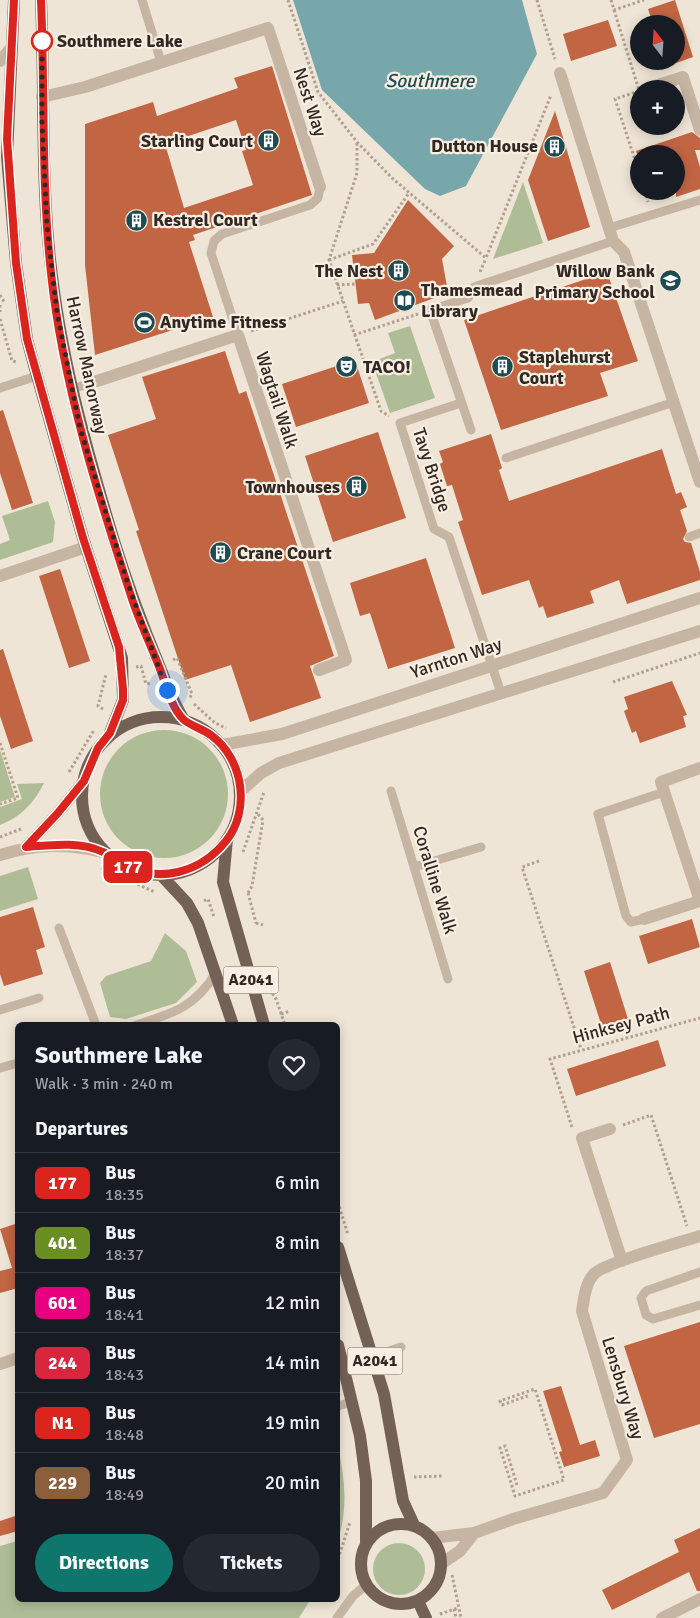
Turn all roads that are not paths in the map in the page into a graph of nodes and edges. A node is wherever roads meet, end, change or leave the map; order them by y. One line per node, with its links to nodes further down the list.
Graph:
1 (41, 0): 11 (main road, Harrow Manorway / A2041)
2 (142, 0): 6 (lane)
3 (14, 5): 4 (main road, A2041)
4 (12, 47): 5 (street); 13 (main road, A2041)
5 (0, 61)
6 (161, 62): 11 (street); 14 (street, Nest Way)
7 (560, 73): 16 (street)
8 (674, 80): 9 (street)
9 (684, 80)
10 (685, 83): 12 (street)
11 (42, 97): 21 (main road, Harrow Manorway / A2041)
12 (700, 130)
13 (3, 138): 18 (main road, A2041)
14 (320, 187): 17 (lane, Wagtail Walk)
15 (700, 200): 16 (lane)
16 (611, 235): 22 (street); 23 (lane)
17 (238, 335): 19 (street); 34 (street, Wagtail Walk)
18 (37, 376): 20 (lane); 29 (main road, A2041)
19 (97, 381): 21 (lane)
20 (0, 388)
21 (72, 389): 36 (main road, Harrow Manorway / A2041)
22 (674, 402): 25 (lane); 26 (street)
23 (461, 403): 24 (lane); 33 (lane, Tavy Bridge)
24 (471, 430)
25 (506, 458)
26 (700, 482)
27 (700, 533): 28 (lane)
28 (689, 537)
29 (86, 547): 30 (street); 37 (main road, A2041)
30 (0, 576)
31 (700, 598): 33 (street, Yarnton Way)
32 (700, 630): 35 (street)
33 (492, 665): 35 (lane); 38 (street, Yarnton Way)
34 (318, 670)
35 (501, 693): 41 (street)
36 (184, 720): 37 (main road, A2041); 38 (main road, A2041)
37 (110, 733): 40 (main road, A2041)
38 (222, 745): 41 (main road, A2041)
39 (700, 768): 43 (street)
40 (84, 781): 45 (street); 47 (main road, A2041)
41 (241, 791): 44 (main road, A2041)
42 (391, 791): 49 (lane, Coralline Walk)
43 (664, 792): 51 (street); 51 (lane)
44 (227, 840): 50 (main road, A2041); 60 (main road, A2041)
45 (26, 847): 47 (street); 48 (street)
46 (481, 847): 49 (lane)
47 (103, 852): 50 (main road, A2041)
48 (0, 855)
49 (414, 867): 54 (lane, Coralline Walk)
50 (161, 875): 53 (main road, A2041)
51 (644, 919)
52 (59, 928): 57 (lane)
53 (216, 973): 58 (lane); 59 (main road, A2041)
54 (448, 978)
55 (39, 998): 56 (lane)
56 (0, 1010)
57 (95, 1022)
58 (145, 1022)
59 (232, 1022)
60 (263, 1022)
61 (15, 1064): 62 (lane)
62 (0, 1068)
63 (610, 1129): 66 (street)
64 (696, 1237): 66 (street, Lensbury Way)
65 (340, 1252): 71 (main road, A2041)
66 (622, 1261): 77 (street, Lensbury Way)
67 (700, 1272): 68 (lane)
68 (700, 1305)
69 (401, 1347): 71 (lane)
70 (340, 1352): 74 (main road, A2041)
71 (374, 1356): 76 (main road, A2041)
72 (15, 1359): 73 (street)
73 (0, 1364)
74 (351, 1402): 75 (lane); 79 (main road, A2041)
75 (340, 1405)
76 (414, 1525): 78 (main road); 79 (main road)
77 (474, 1533): 78 (street, Lensbury Way); 80 (street)
78 (432, 1538): 80 (main road)
79 (366, 1542): 81 (main road)
80 (441, 1564): 83 (main road)
81 (366, 1585): 83 (main road); 84 (lane)
82 (700, 1599): 86 (street)
83 (418, 1601): 85 (main road)
84 (337, 1618)
85 (426, 1618)
86 (662, 1618)

